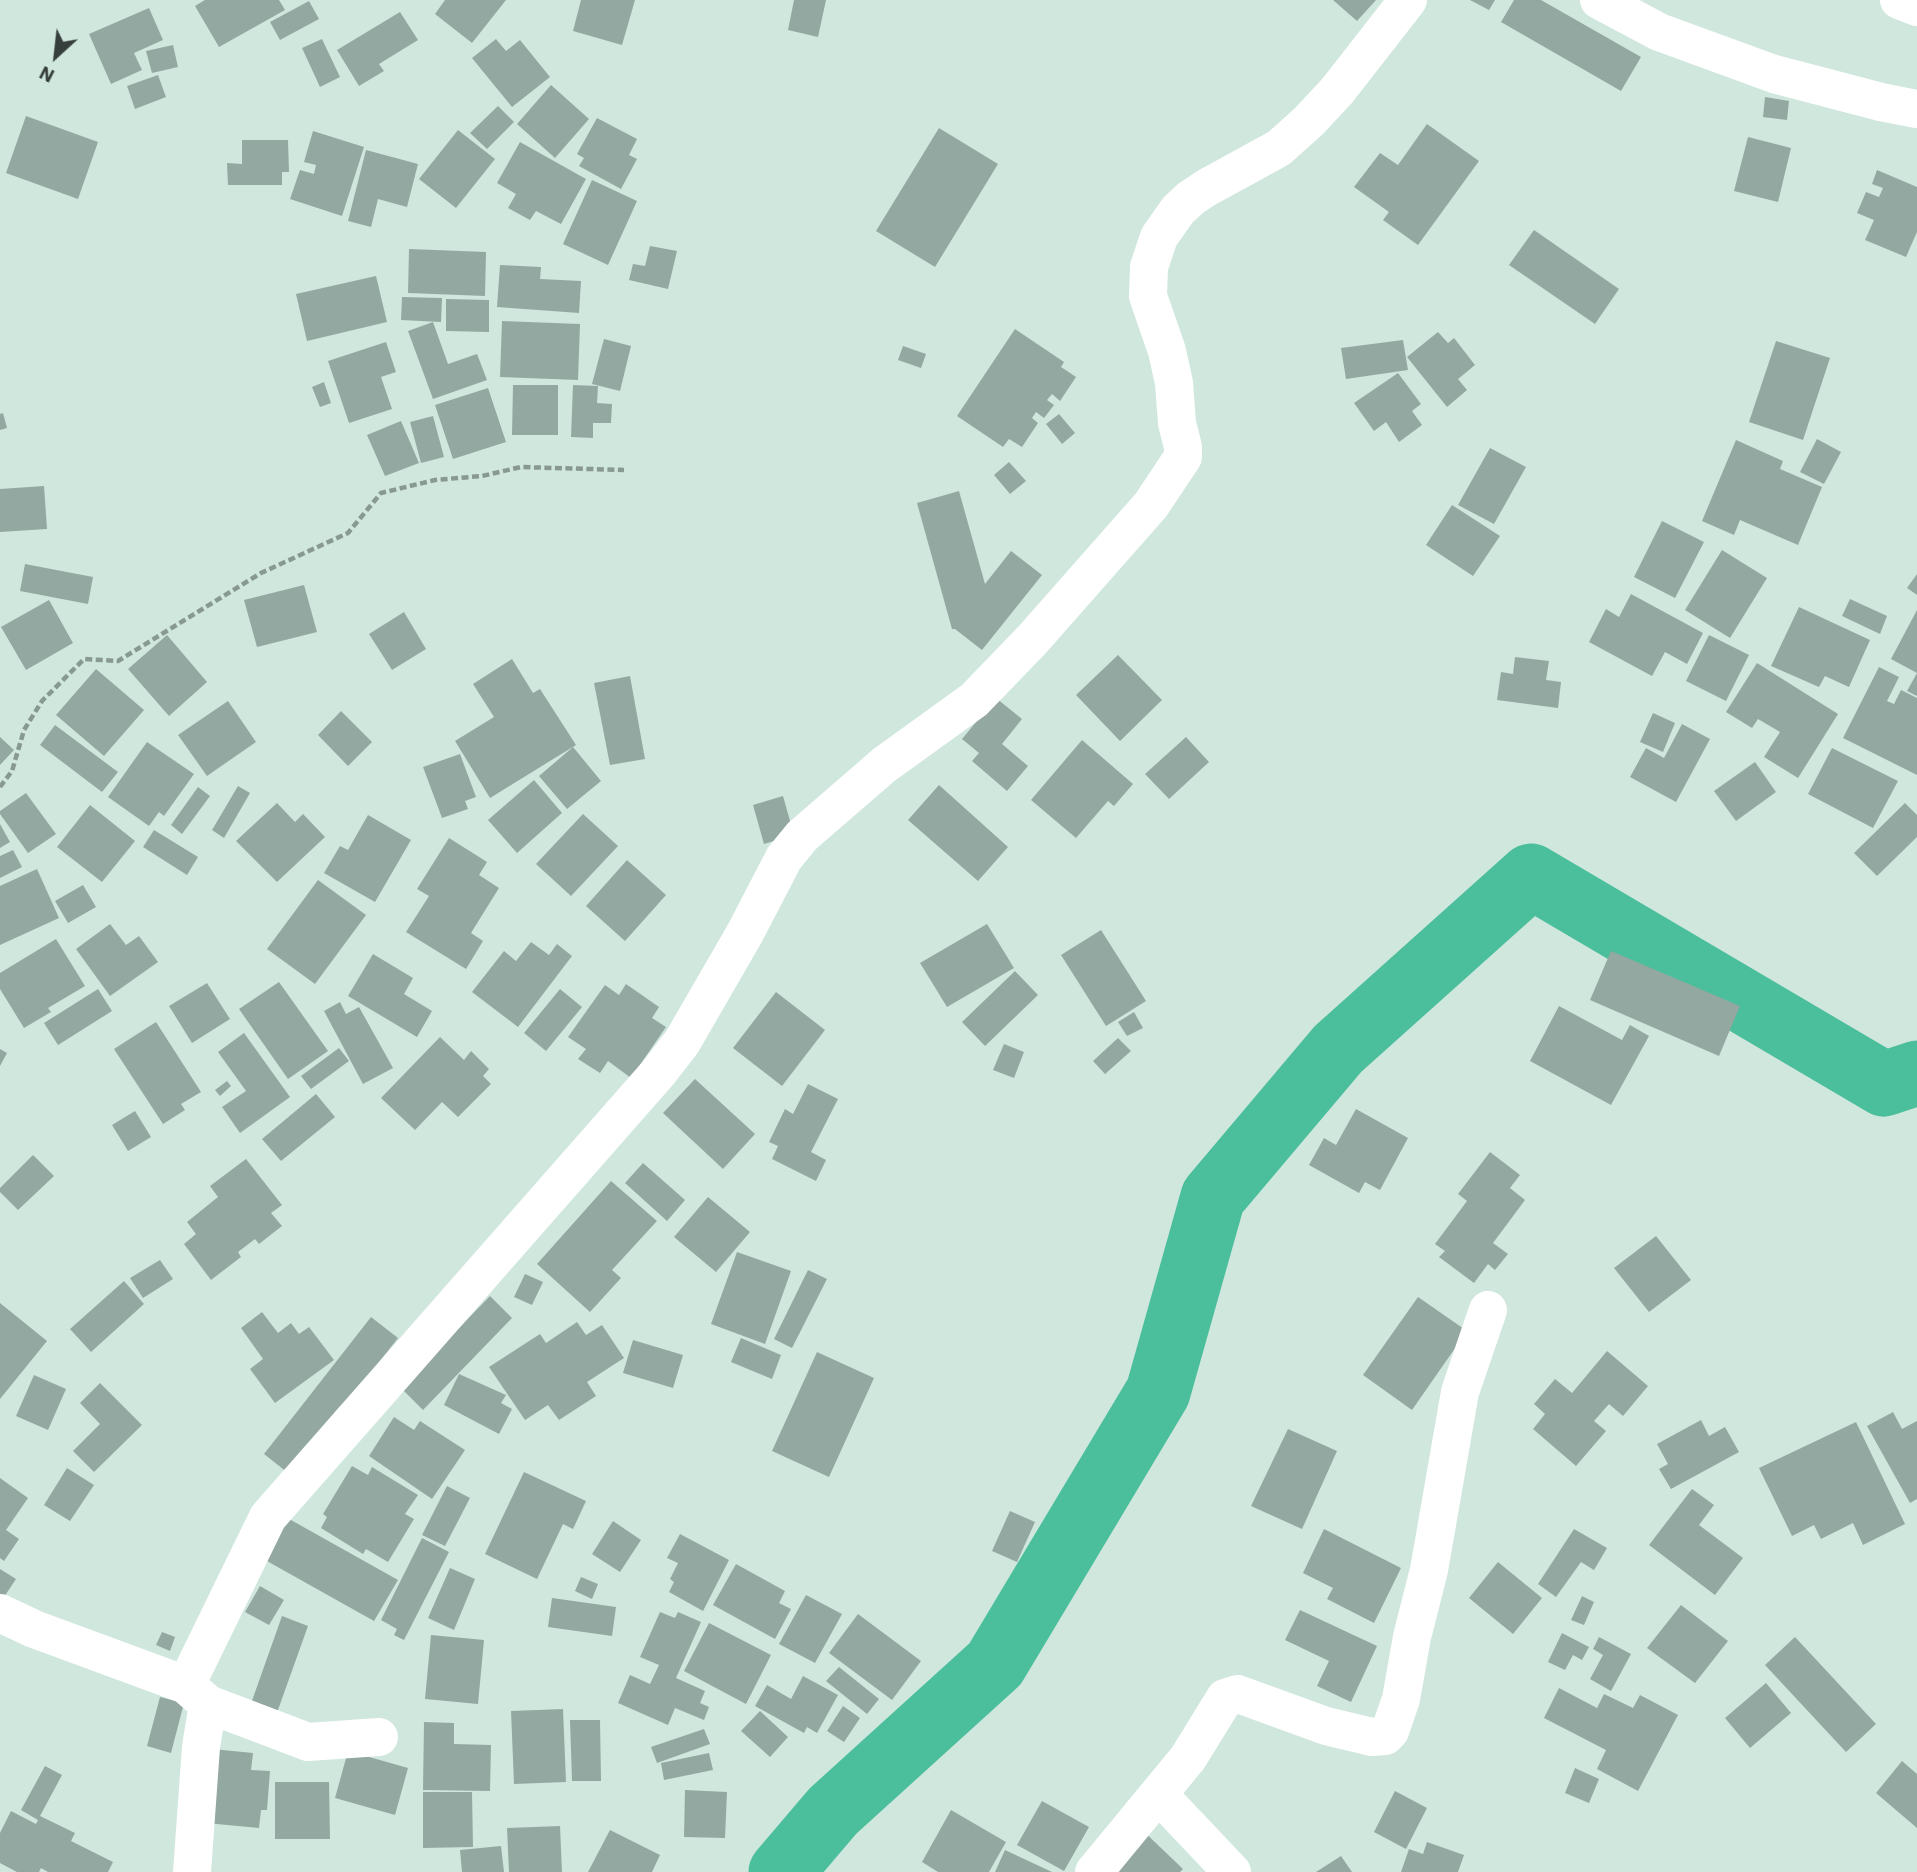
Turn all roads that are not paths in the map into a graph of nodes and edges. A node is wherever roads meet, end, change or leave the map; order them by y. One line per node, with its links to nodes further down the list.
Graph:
1 (1408, 0): 8 (street)
2 (1599, 0): 5 (street)
3 (1899, 0): 4 (street)
4 (1917, 8)
5 (1917, 109)
6 (1488, 1310): 10 (street)
7 (0, 1613): 8 (street)
8 (197, 1694): 9 (street); 11 (street)
9 (379, 1737)
10 (1159, 1795): 12 (street); 13 (street)
11 (192, 1872)
12 (1094, 1872)
13 (1232, 1872)

